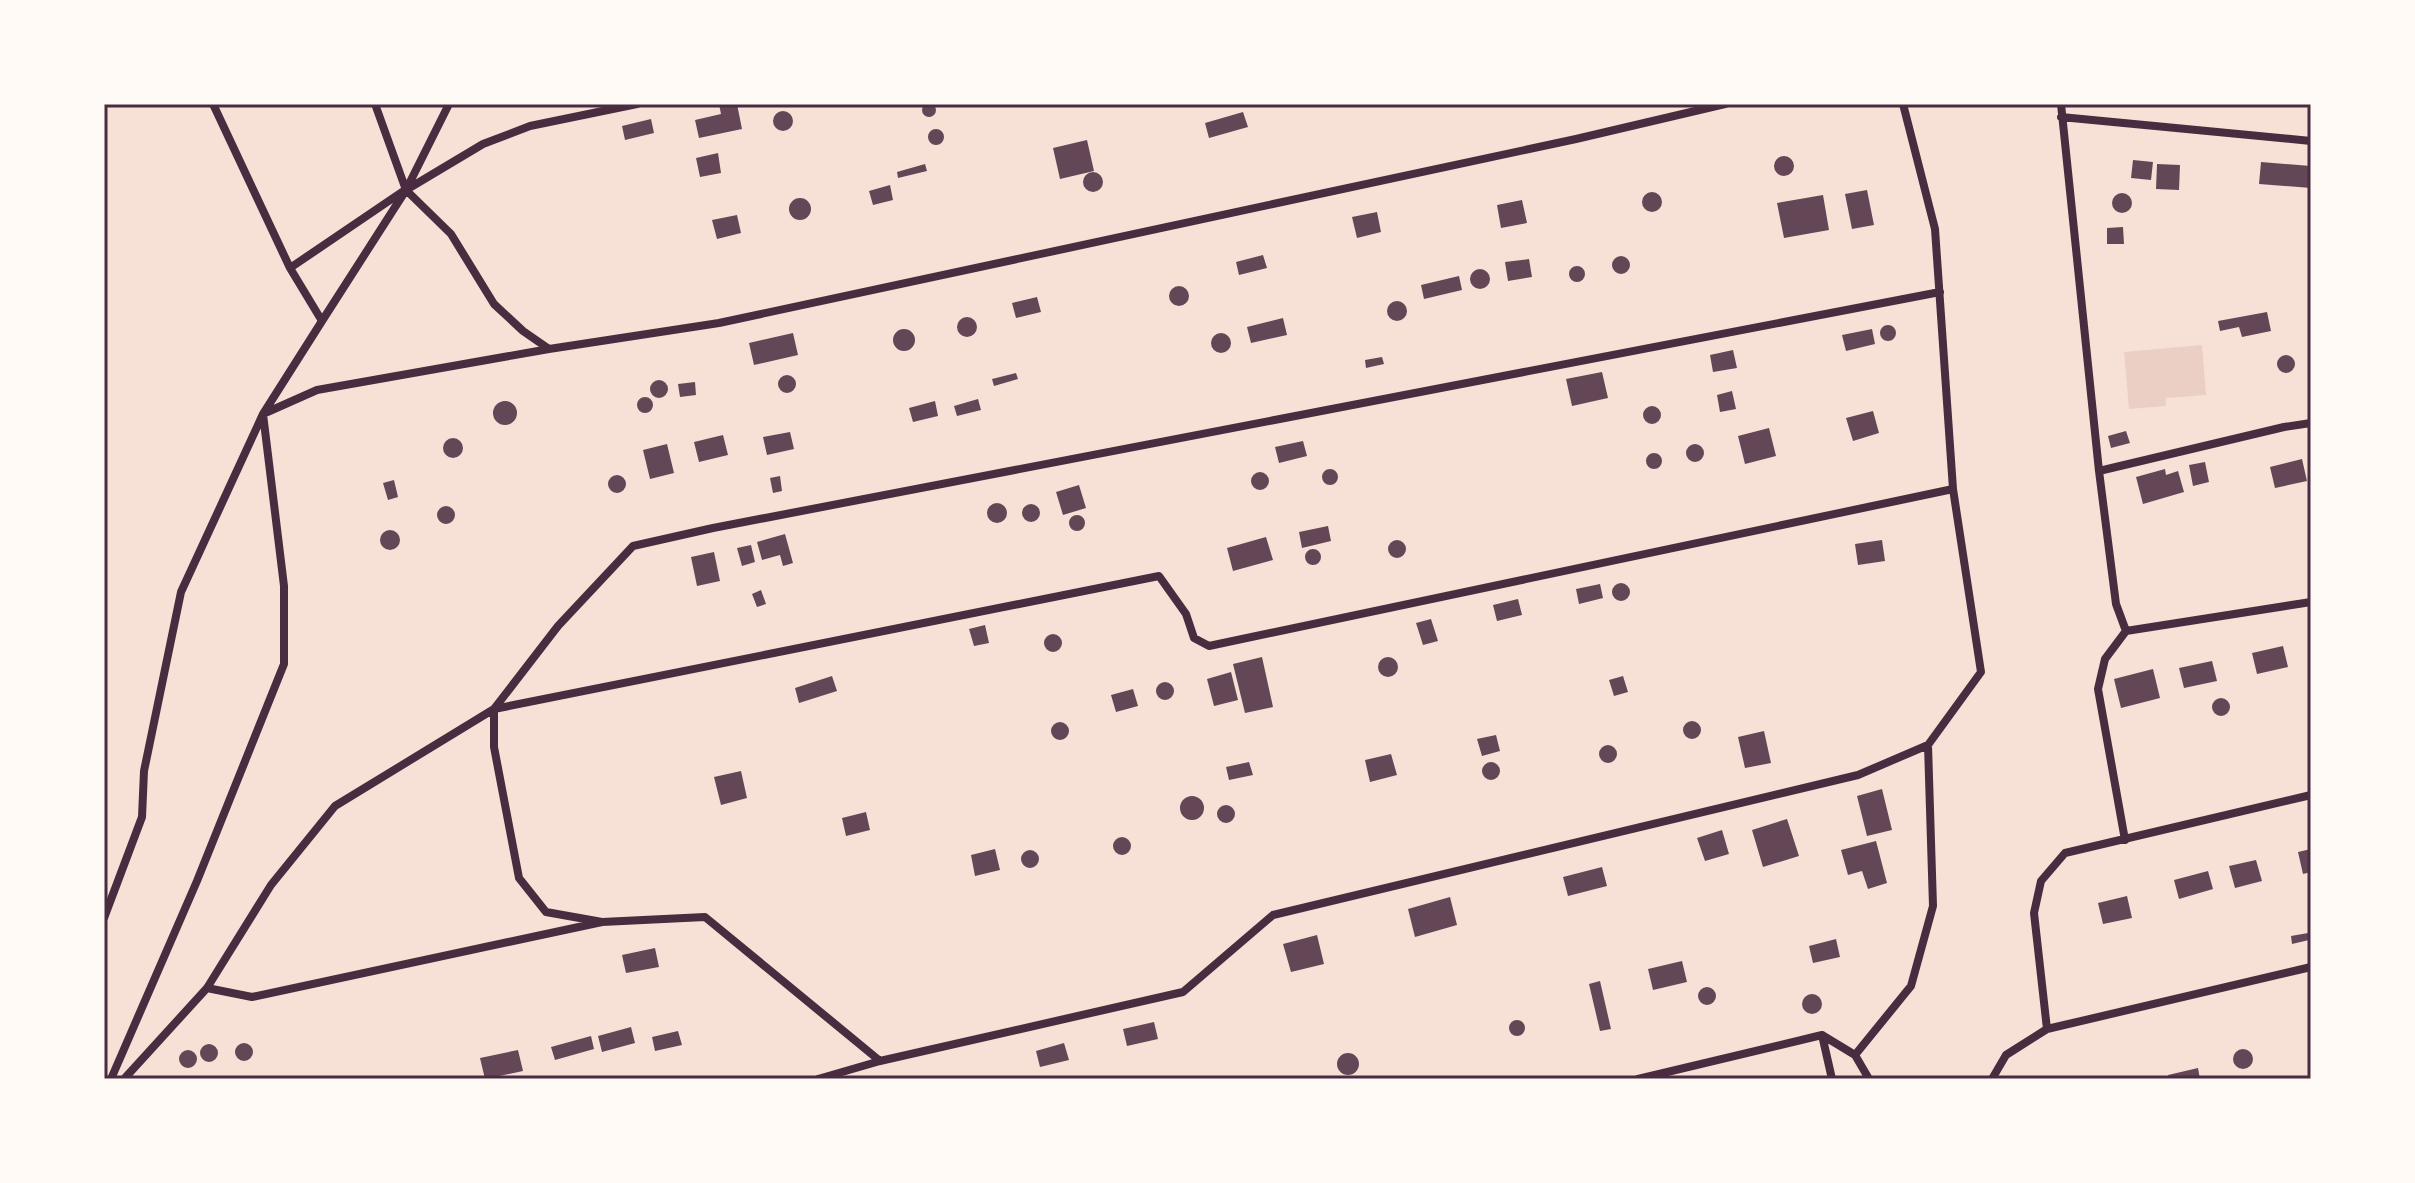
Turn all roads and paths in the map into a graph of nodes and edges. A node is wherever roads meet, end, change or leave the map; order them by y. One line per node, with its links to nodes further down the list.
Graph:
1 (213, 104): 11 (street)
2 (375, 104): 10 (street)
3 (449, 104): 10 (street)
4 (637, 104): 10 (street)
5 (1725, 104): 14 (street)
6 (1903, 104): 12 (street)
7 (2061, 104): 8 (street)
8 (2061, 117): 9 (street); 17 (street)
9 (2311, 141)
10 (406, 190): 11 (street); 13 (street); 14 (street)
11 (290, 268): 13 (street)
12 (1940, 292): 18 (street); 21 (street)
13 (322, 321): 15 (street)
14 (549, 349): 15 (street)
15 (263, 414): 25 (street); 33 (street)
16 (2311, 423): 17 (street)
17 (2099, 471): 20 (street)
18 (1953, 489): 21 (street); 22 (street)
19 (2311, 602): 20 (street)
20 (2126, 631): 24 (street)
21 (494, 709): 26 (street); 28 (street)
22 (1928, 745): 31 (street); 32 (street)
23 (2311, 795): 24 (street)
24 (2125, 840): 29 (street)
25 (104, 918)
26 (602, 922): 28 (street); 32 (street)
27 (2311, 967): 29 (street)
28 (207, 988): 34 (street)
29 (2047, 1029): 39 (street)
30 (1822, 1035): 31 (street); 36 (street); 37 (street)
31 (1855, 1055): 38 (street)
32 (880, 1061): 35 (street)
33 (111, 1079)
34 (124, 1079)
35 (818, 1079)
36 (1638, 1079)
37 (1832, 1079)
38 (1869, 1079)
39 (1992, 1079)

